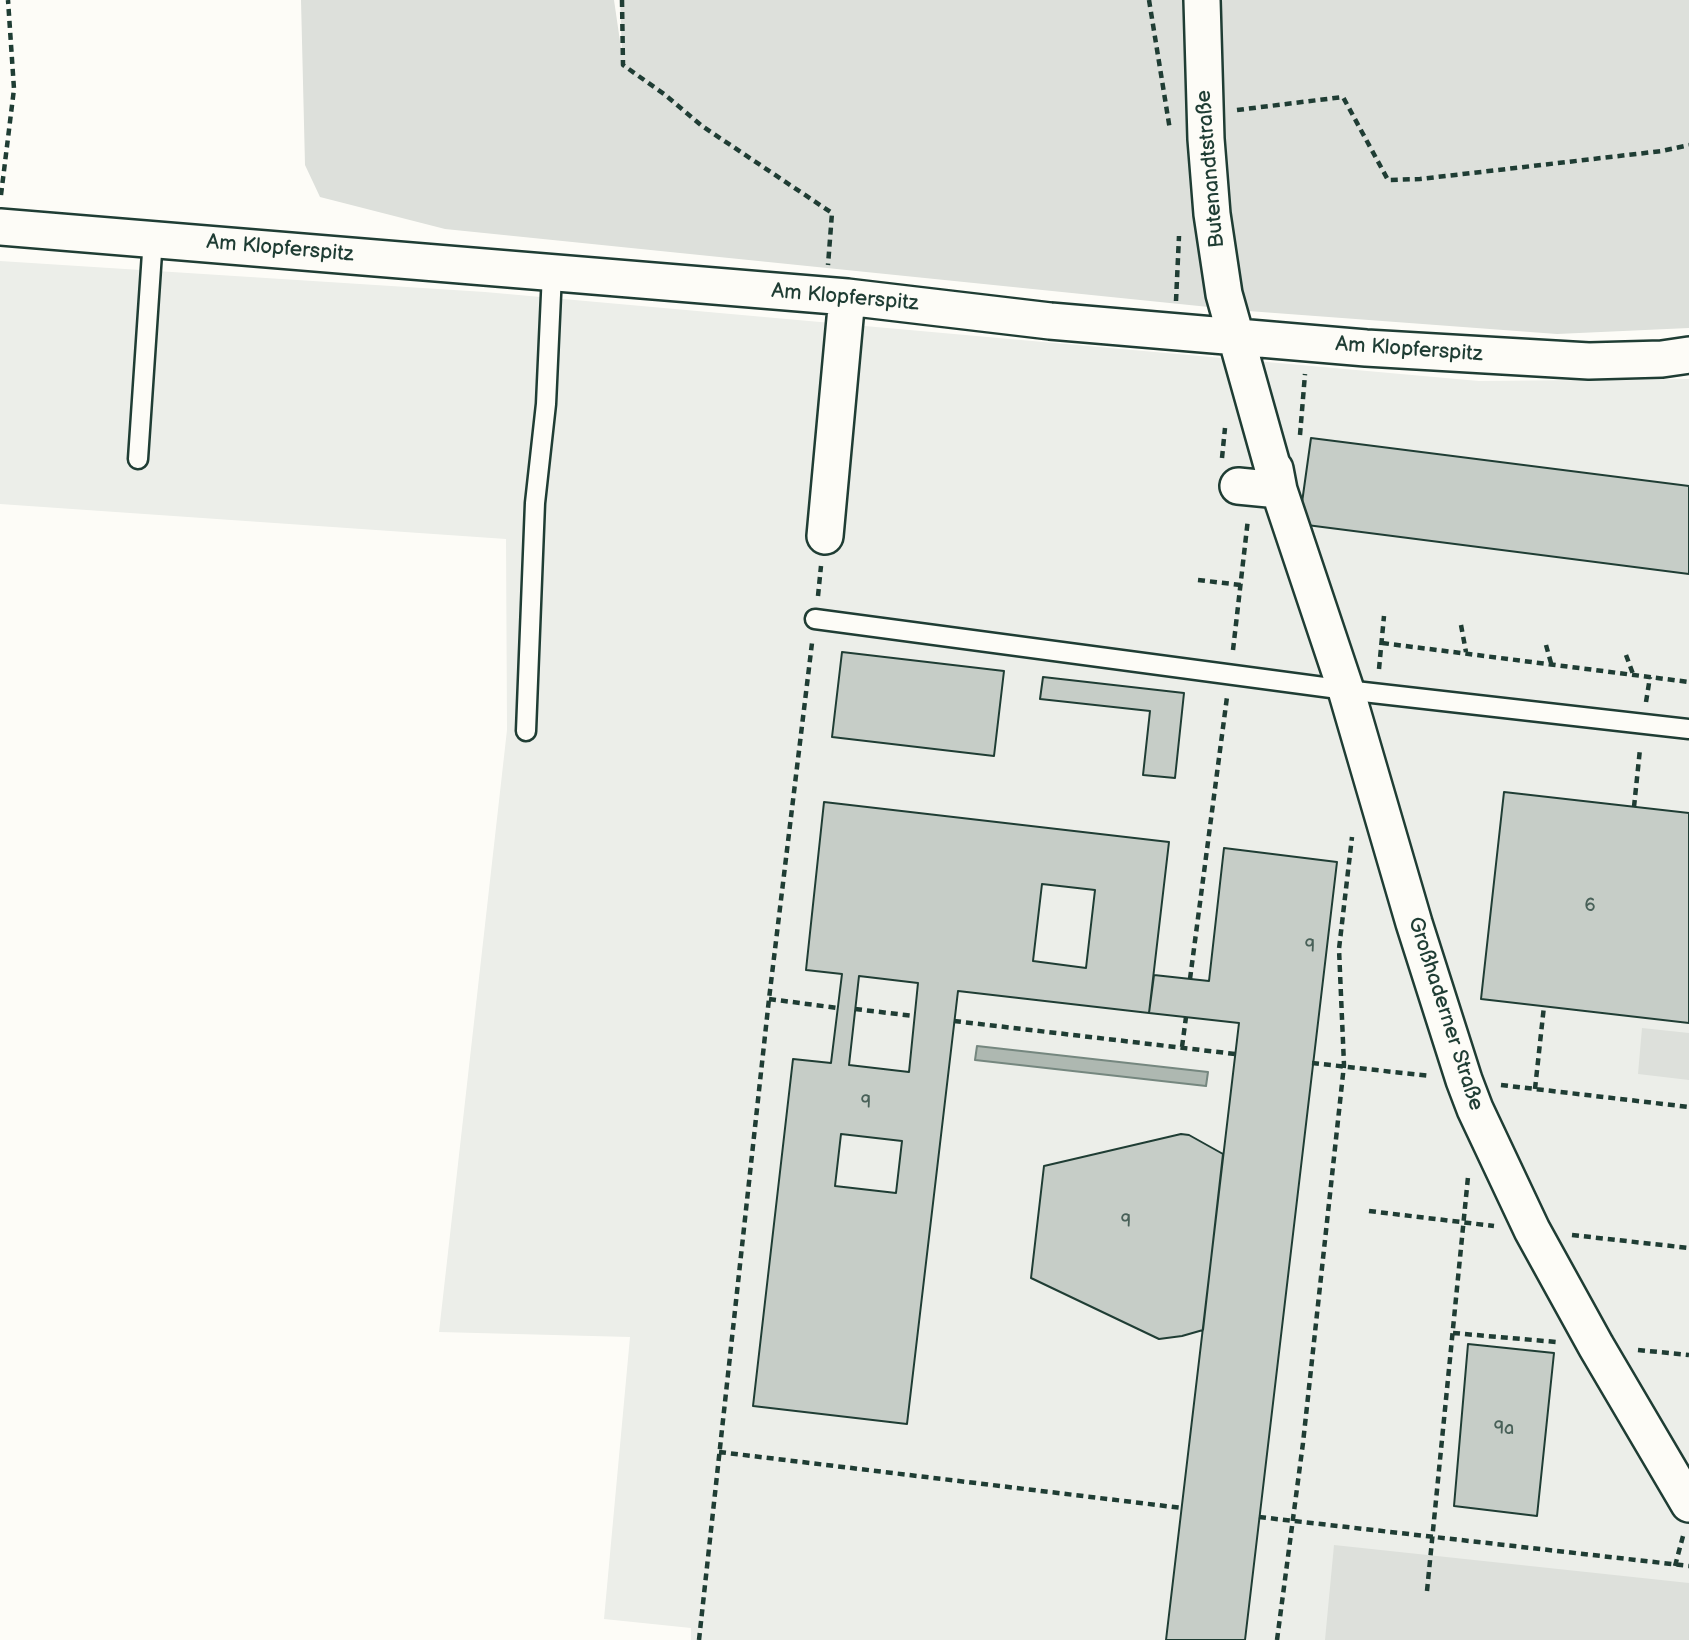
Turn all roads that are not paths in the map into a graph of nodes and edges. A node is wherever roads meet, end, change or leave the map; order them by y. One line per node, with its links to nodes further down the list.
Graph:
1 (1202, 0): 6 (street, Butenandtstraße)
2 (0, 227): 3 (street, Am Klopferspitz)
3 (153, 238): 4 (street, Am Klopferspitz); 8 (lane)
4 (552, 273): 5 (street, Am Klopferspitz); 13 (lane)
5 (836, 297): 6 (street, Am Klopferspitz); 9 (street)
6 (1235, 337): 7 (street, Am Klopferspitz); 11 (street, Großhaderner Straße)
7 (1689, 355)
8 (138, 459)
9 (825, 536)
10 (815, 619): 11 (lane)
11 (1361, 692): 12 (lane); 14 (street, Großhaderner Straße)
12 (1689, 729)
13 (526, 731)
14 (1689, 1504)

